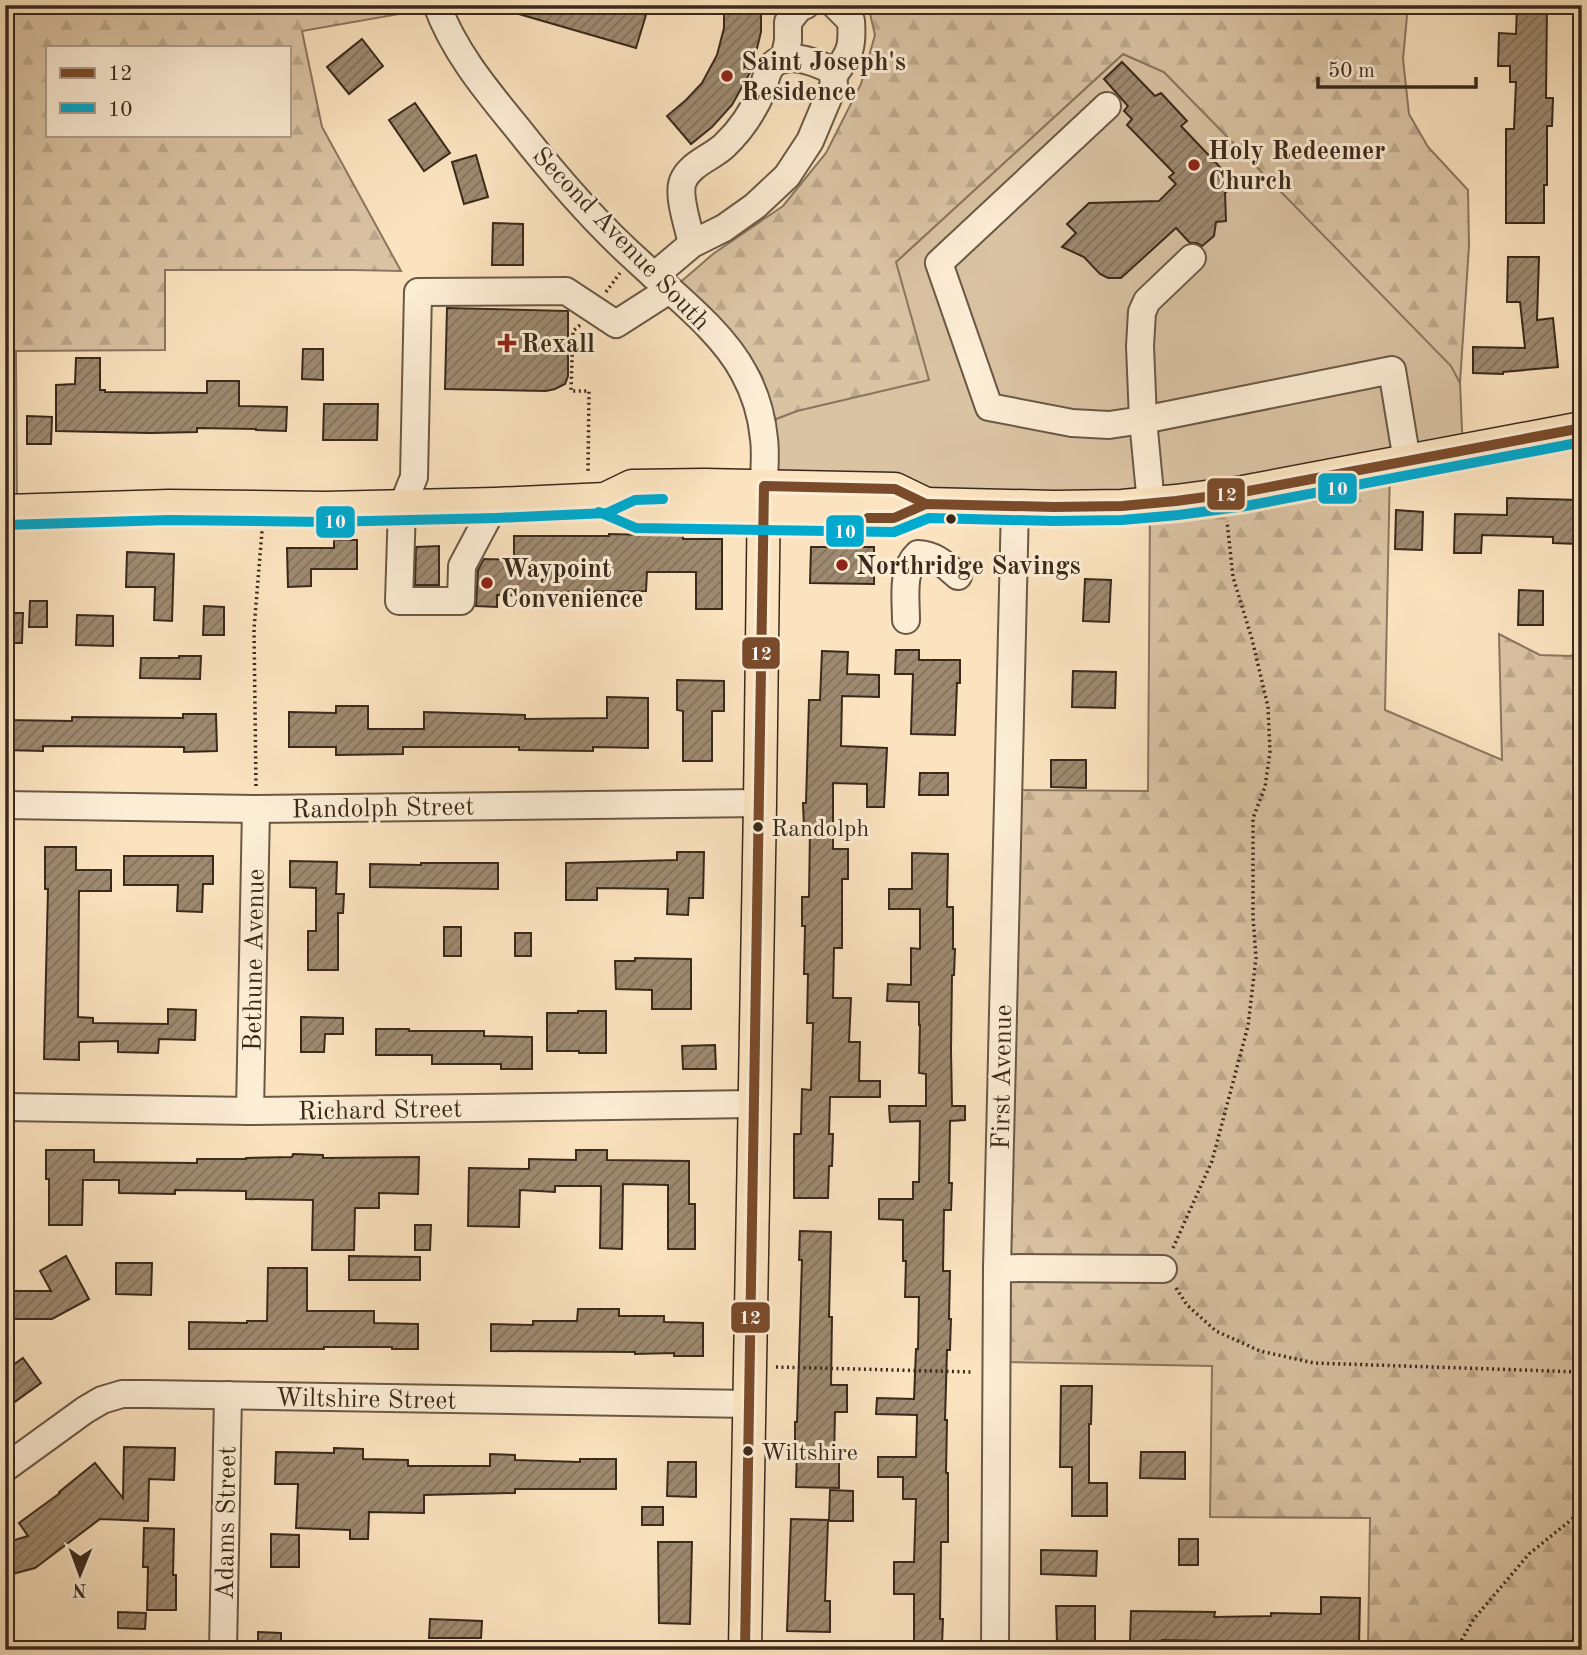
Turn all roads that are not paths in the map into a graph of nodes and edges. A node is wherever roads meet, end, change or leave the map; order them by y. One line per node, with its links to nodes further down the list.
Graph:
1 (437, 5): 9 (street, Second Avenue South)
2 (806, 5): 4 (street)
3 (835, 5): 5 (street)
4 (784, 59): 5 (street); 7 (street)
5 (834, 75): 7 (street)
6 (1107, 106): 10 (street)
7 (692, 244): 9 (street)
8 (1192, 258): 10 (street)
9 (662, 283): 13 (street, Second Avenue South); 17 (street)
10 (1143, 420): 12 (street); 15 (street)
11 (1582, 428): 12 (main road)
12 (1407, 461): 15 (main road)
13 (763, 501): 14 (main road); 16 (main road); 21 (main road)
14 (495, 504): 17 (main road); 17 (street)
15 (1151, 504): 16 (main road)
16 (1015, 505): 27 (street, First Avenue)
17 (402, 507): 18 (main road)
18 (5, 511)
19 (958, 576): 20 (street)
20 (906, 620)
21 (760, 803): 23 (street, Randolph Street); 24 (main road)
22 (5, 805): 23 (street, Randolph Street)
23 (256, 809): 26 (street, Bethune Avenue)
24 (754, 1104): 26 (street, Richard Street); 30 (main road)
25 (5, 1107): 26 (street, Richard Street)
26 (250, 1111)
27 (997, 1268): 28 (street); 34 (street, First Avenue)
28 (1163, 1269)
29 (228, 1395): 30 (street, Wiltshire Street); 31 (street, Wiltshire Street); 32 (street, Adams Street)
30 (750, 1404): 33 (main road)
31 (5, 1468)
32 (223, 1650)
33 (744, 1650)
34 (995, 1650)

